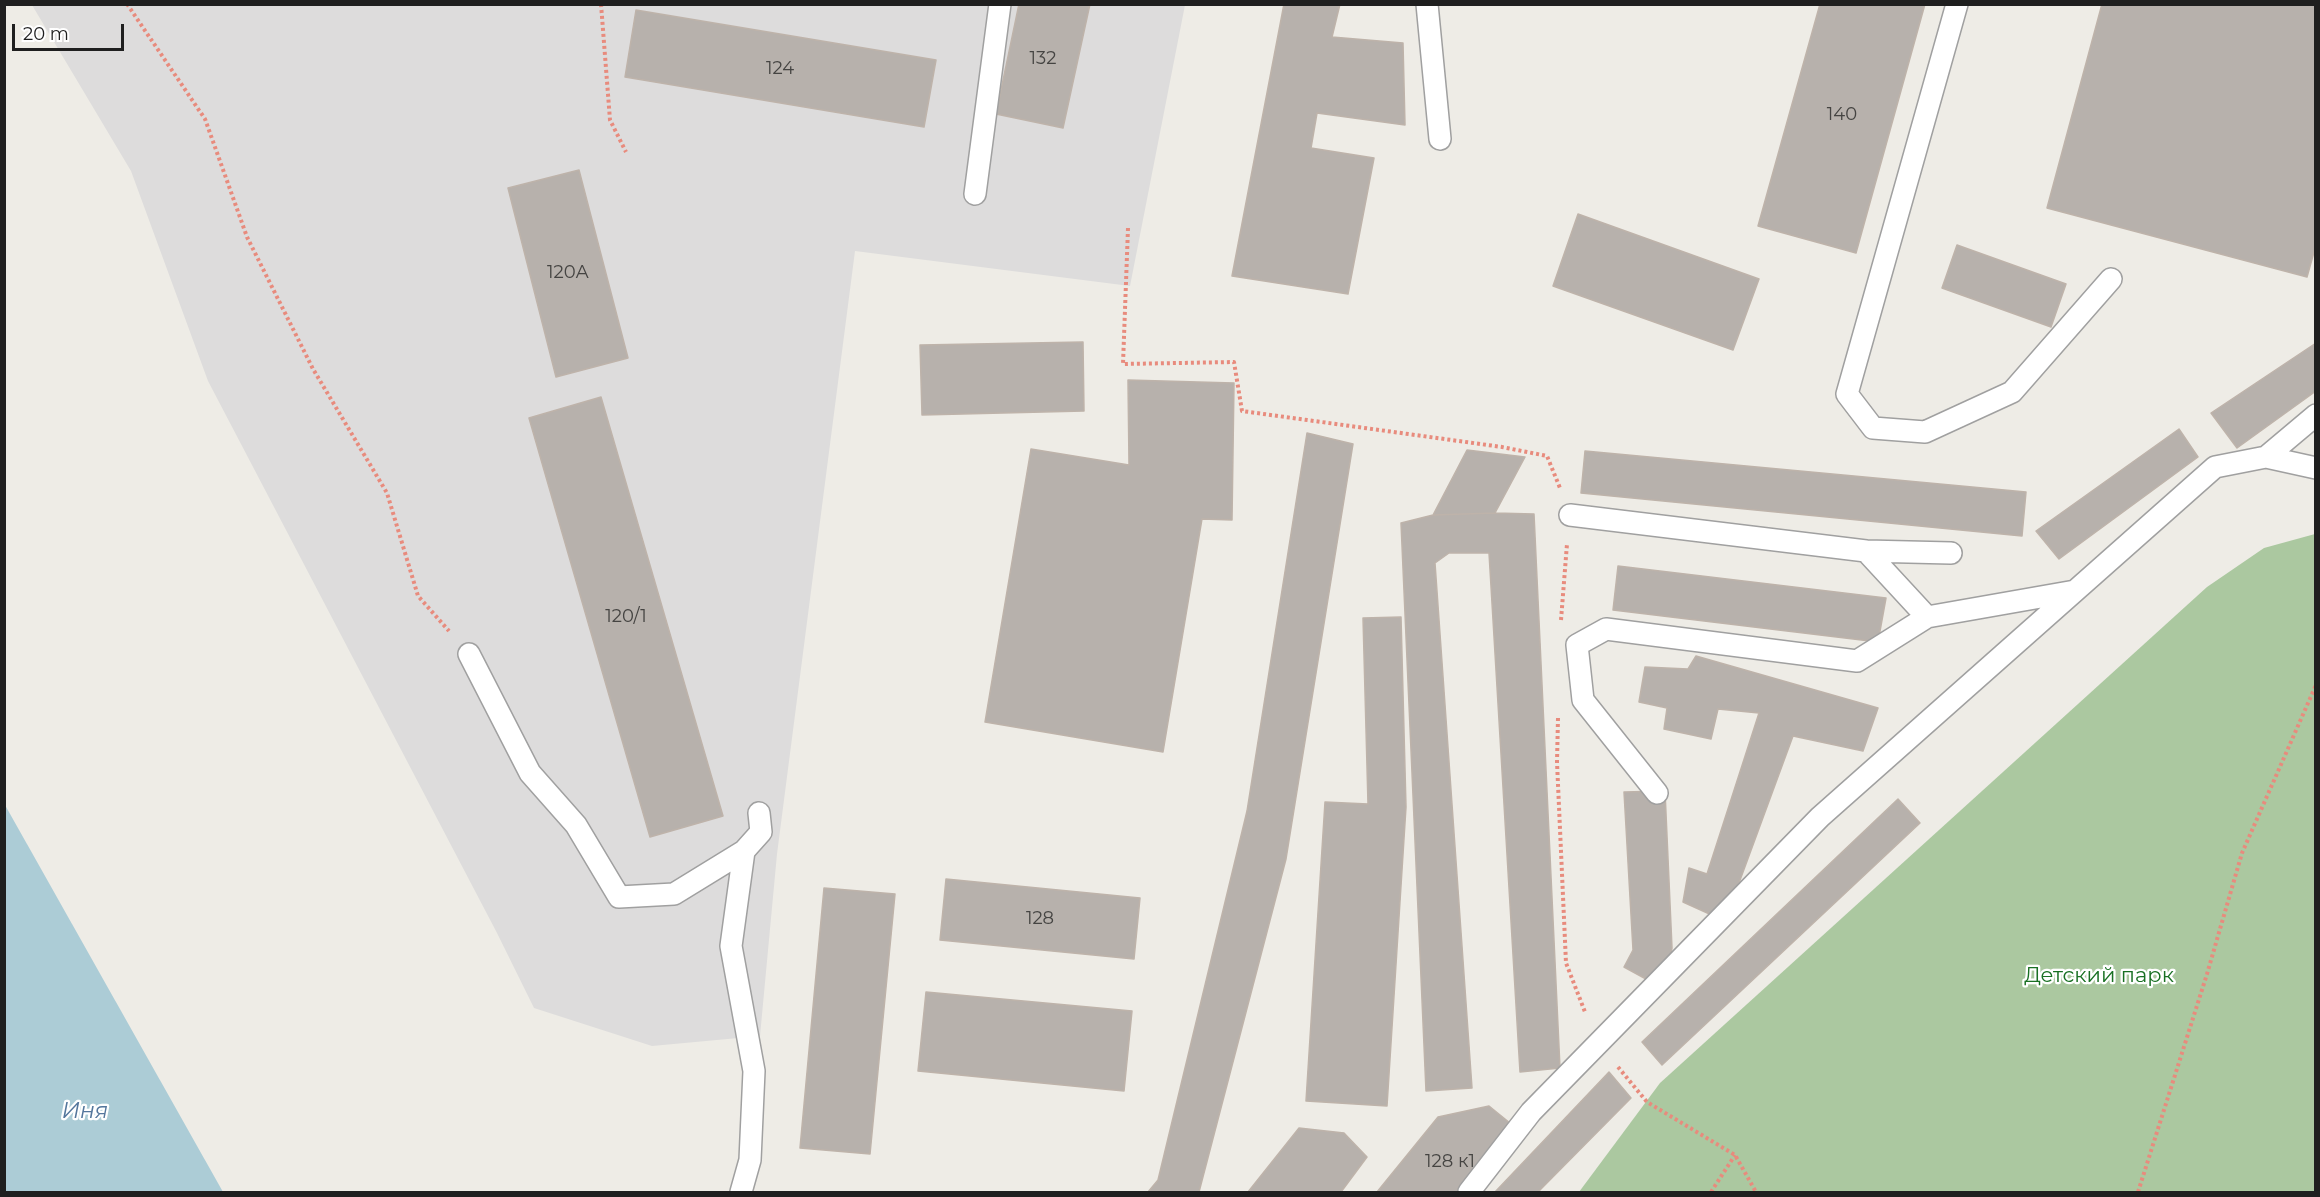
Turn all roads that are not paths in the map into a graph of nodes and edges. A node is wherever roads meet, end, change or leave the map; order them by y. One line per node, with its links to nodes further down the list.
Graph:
1 (1000, 4): 5 (lane)
2 (1427, 4): 4 (lane)
3 (1957, 4): 6 (lane)
4 (1440, 139)
5 (975, 194)
6 (2111, 279)
7 (2316, 415): 8 (lane)
8 (2265, 457): 9 (lane); 13 (lane)
9 (2316, 468)
10 (1570, 514): 11 (lane)
11 (1866, 551): 12 (lane); 14 (lane)
12 (1950, 553)
13 (2075, 591): 14 (lane); 20 (lane)
14 (1926, 617): 16 (lane)
15 (469, 654): 18 (lane)
16 (1657, 793)
17 (759, 813): 18 (lane)
18 (744, 851): 19 (lane)
19 (741, 1192)
20 (1469, 1192)

